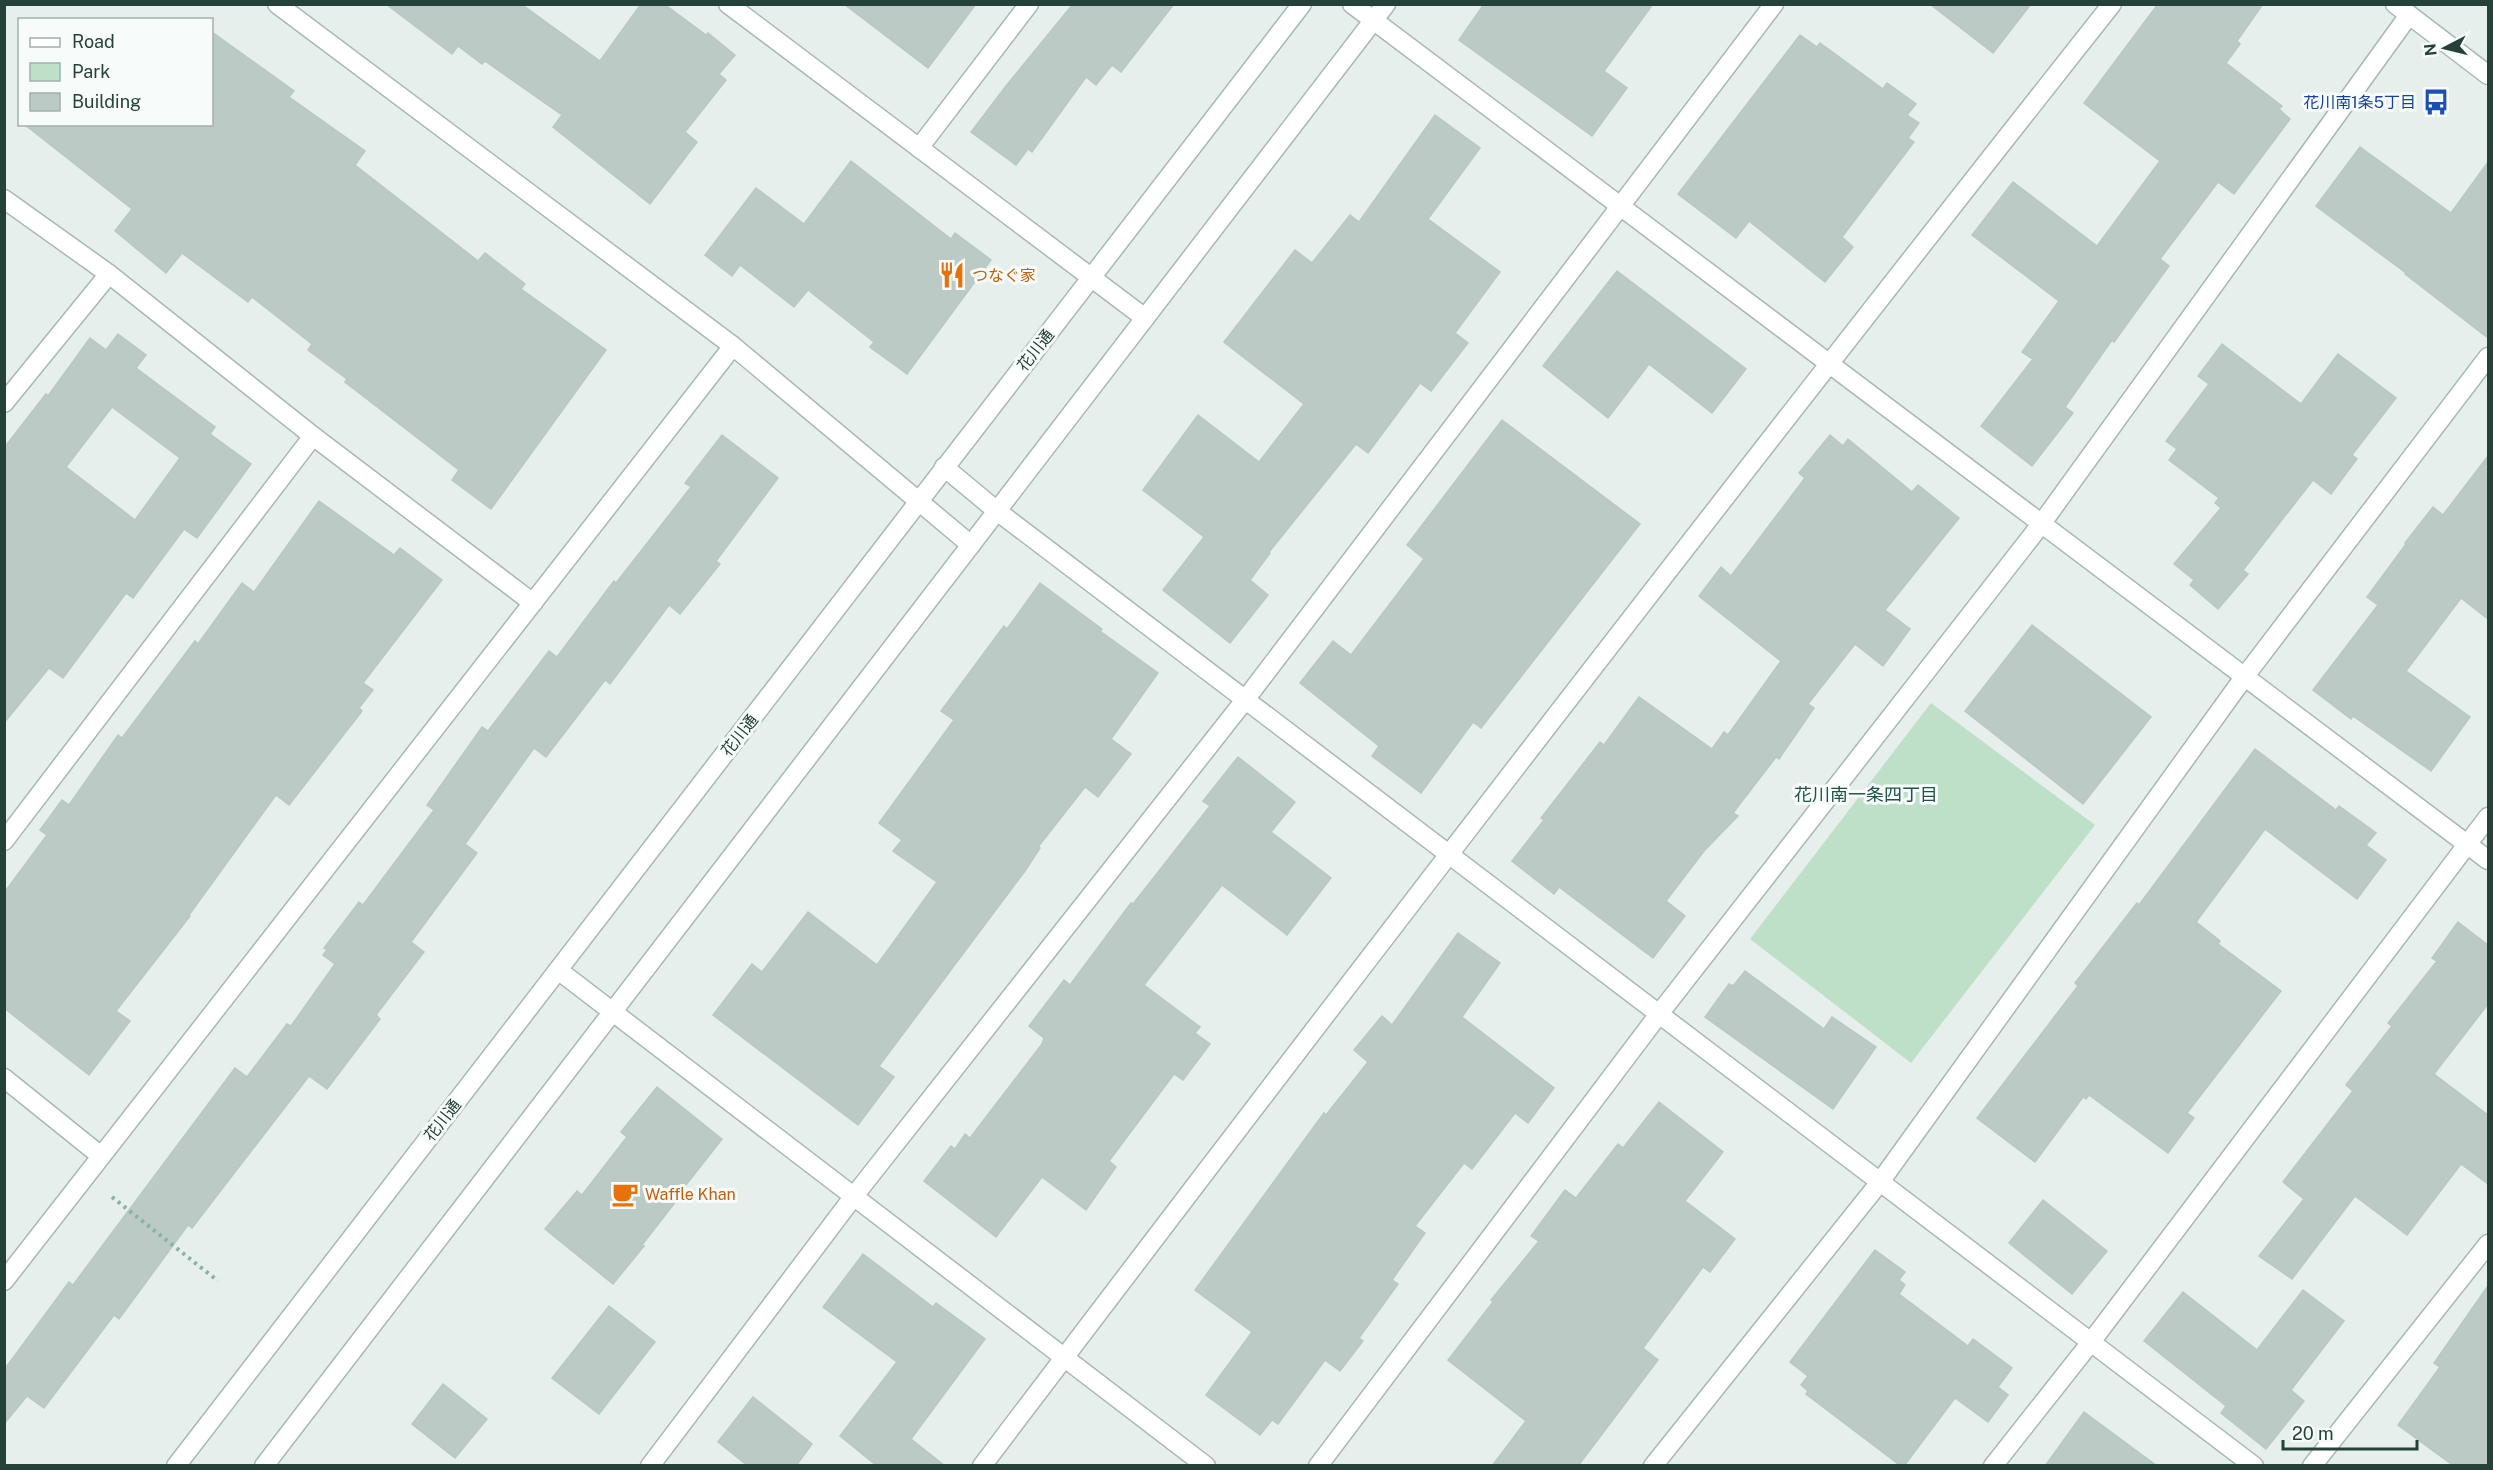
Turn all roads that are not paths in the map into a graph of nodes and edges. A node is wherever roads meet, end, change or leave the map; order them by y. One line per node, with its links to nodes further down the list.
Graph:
1 (278, 4): 18 (street)
2 (728, 4): 12 (street)
3 (1029, 4): 12 (street)
4 (1302, 4): 16 (street, 花川通)
5 (1352, 4): 10 (street)
6 (1386, 4): 10 (street)
7 (1774, 4): 14 (street)
8 (2112, 4): 20 (street)
9 (2402, 10): 11 (street); 26 (street)
10 (1374, 20): 14 (street); 17 (street)
11 (2488, 75)
12 (919, 148): 16 (street)
13 (4, 199): 15 (street)
14 (1622, 206): 20 (street); 30 (street)
15 (109, 274): 21 (street); 22 (street)
16 (1092, 276): 17 (street); 23 (street, 花川通)
17 (1145, 318): 25 (street)
18 (733, 346): 24 (street); 28 (street)
19 (2488, 357): 29 (street)
20 (1829, 362): 26 (street); 34 (street)
21 (4, 403)
22 (313, 436): 28 (street); 32 (street)
23 (944, 467): 24 (street, 花川通); 25 (street)
24 (919, 501): 27 (street); 36 (street, 花川通)
25 (997, 511): 27 (street); 30 (street)
26 (2042, 523): 29 (street); 38 (street)
27 (971, 545): 37 (street)
28 (533, 603): 40 (street)
29 (2245, 676): 33 (street); 41 (street)
30 (1245, 700): 34 (street); 42 (street)
31 (2488, 817): 33 (street)
32 (4, 841)
33 (2468, 845): 35 (street); 45 (street)
34 (1448, 854): 38 (street); 46 (street)
35 (2488, 860)
36 (558, 970): 37 (street); 47 (street, 花川通)
37 (613, 1011): 42 (street); 48 (street)
38 (1659, 1014): 41 (street); 52 (street)
39 (4, 1078): 40 (street)
40 (102, 1155): 44 (street)
41 (1880, 1182): 45 (street); 53 (street)
42 (854, 1196): 46 (street); 49 (street)
43 (2488, 1244): 56 (street)
44 (4, 1281)
45 (2091, 1342): 54 (street); 55 (street)
46 (1064, 1357): 50 (street); 51 (street)
47 (177, 1465)
48 (264, 1466)
49 (650, 1466)
50 (982, 1466)
51 (1206, 1466)
52 (1318, 1466)
53 (1653, 1466)
54 (1993, 1466)
55 (2254, 1466)
56 (2312, 1466)

